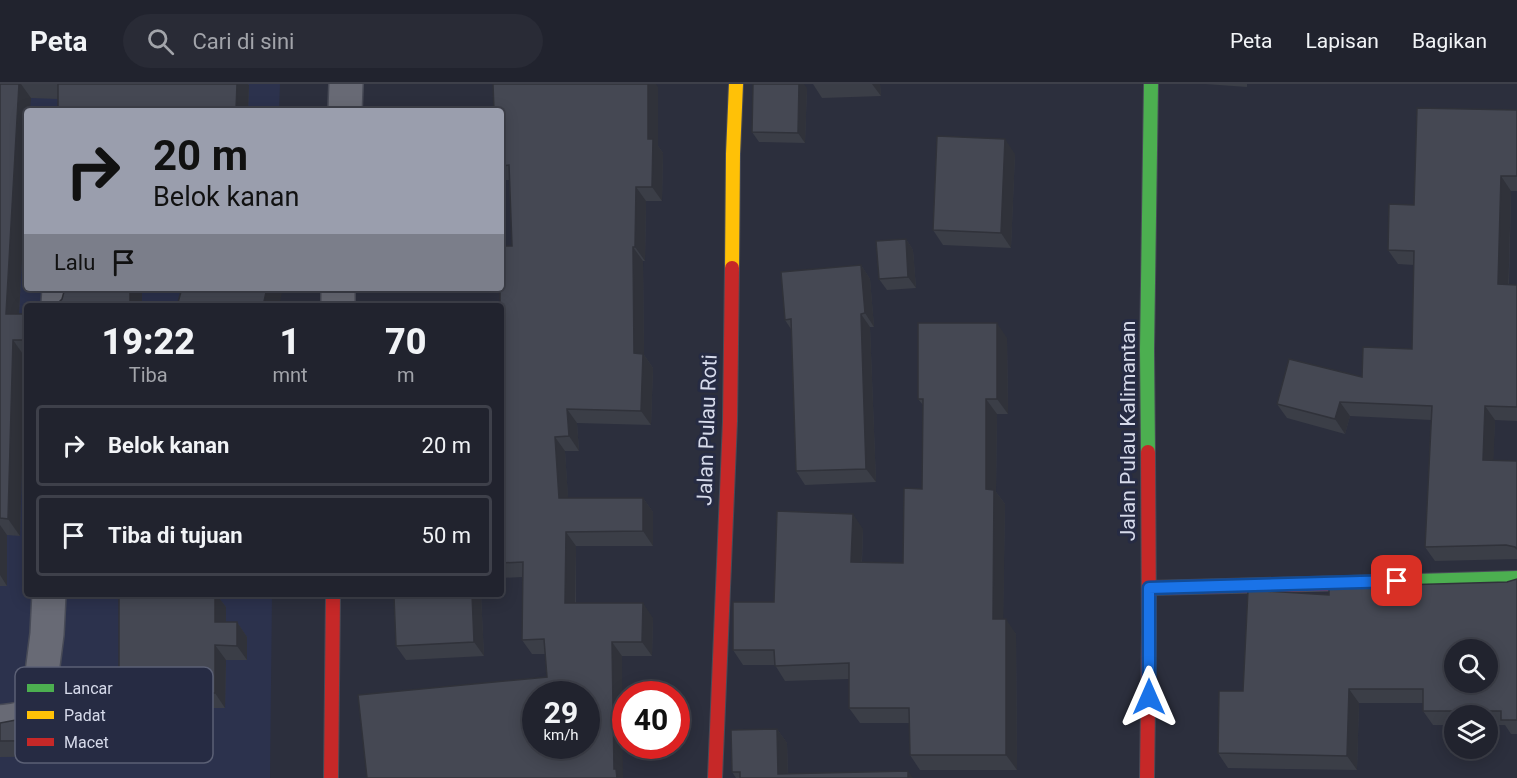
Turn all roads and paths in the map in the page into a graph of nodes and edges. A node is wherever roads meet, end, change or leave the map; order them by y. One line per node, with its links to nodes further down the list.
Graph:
1 (346, 84): 4 (street)
2 (736, 84): 13 (street, Jalan Pulau Roti)
3 (1151, 84): 6 (street, Jalan Pulau Kalimantan)
4 (345, 108)
5 (1517, 578): 6 (street)
6 (1149, 588): 14 (street, Jalan Pulau Kalimantan)
7 (49, 597): 9 (street)
8 (333, 597): 12 (street)
9 (43, 667)
10 (15, 719): 11 (street)
11 (0, 722)
12 (331, 778)
13 (715, 778)
14 (1147, 778)

